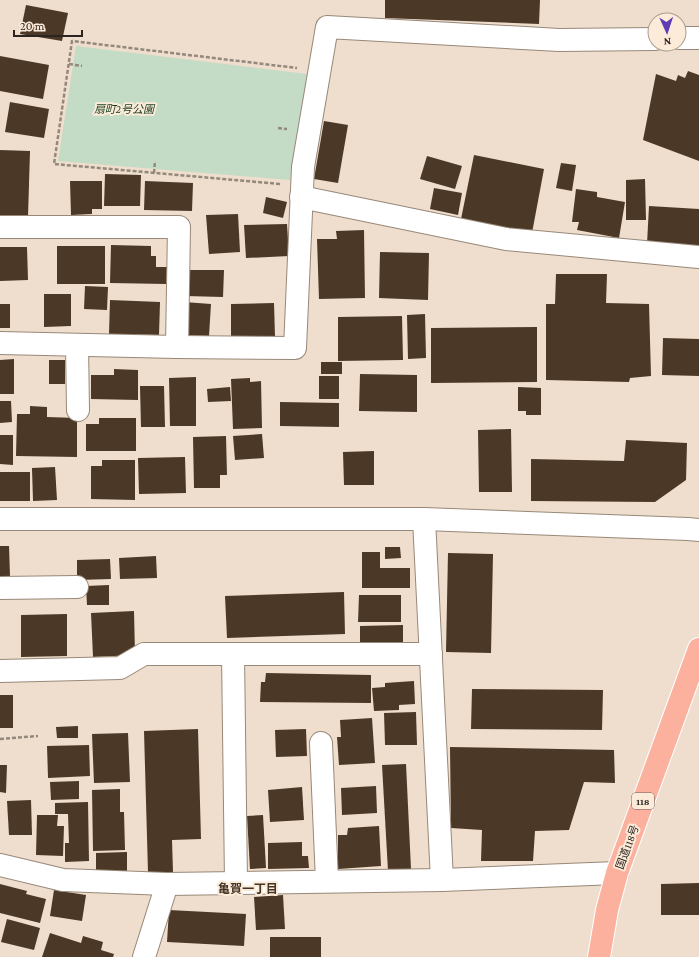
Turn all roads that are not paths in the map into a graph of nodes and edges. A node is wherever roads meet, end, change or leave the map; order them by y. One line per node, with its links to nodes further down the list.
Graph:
1 (687, 38): 2 (street)
2 (699, 38)
3 (647, 39): 4 (street)
4 (302, 192): 6 (street); 9 (street)
5 (0, 227): 9 (street)
6 (699, 257)
7 (0, 343): 8 (street)
8 (77, 345): 9 (street); 10 (street)
9 (177, 347)
10 (78, 410)
11 (424, 519): 12 (street); 13 (street); 18 (street)
12 (0, 520)
13 (699, 530)
14 (78, 587): 15 (street)
15 (0, 588)
16 (699, 649): 22 (highway, 国道118号 / 118)
17 (233, 654): 18 (street); 19 (street); 25 (street)
18 (431, 654): 23 (street)
19 (0, 671)
20 (321, 743): 24 (street)
21 (0, 865): 26 (street)
22 (617, 873): 23 (street); 28 (highway, 国道118号 / 118)
23 (442, 880): 24 (street)
24 (327, 881): 25 (street)
25 (236, 882): 26 (street)
26 (167, 884): 27 (street)
27 (144, 957)
28 (599, 957)

